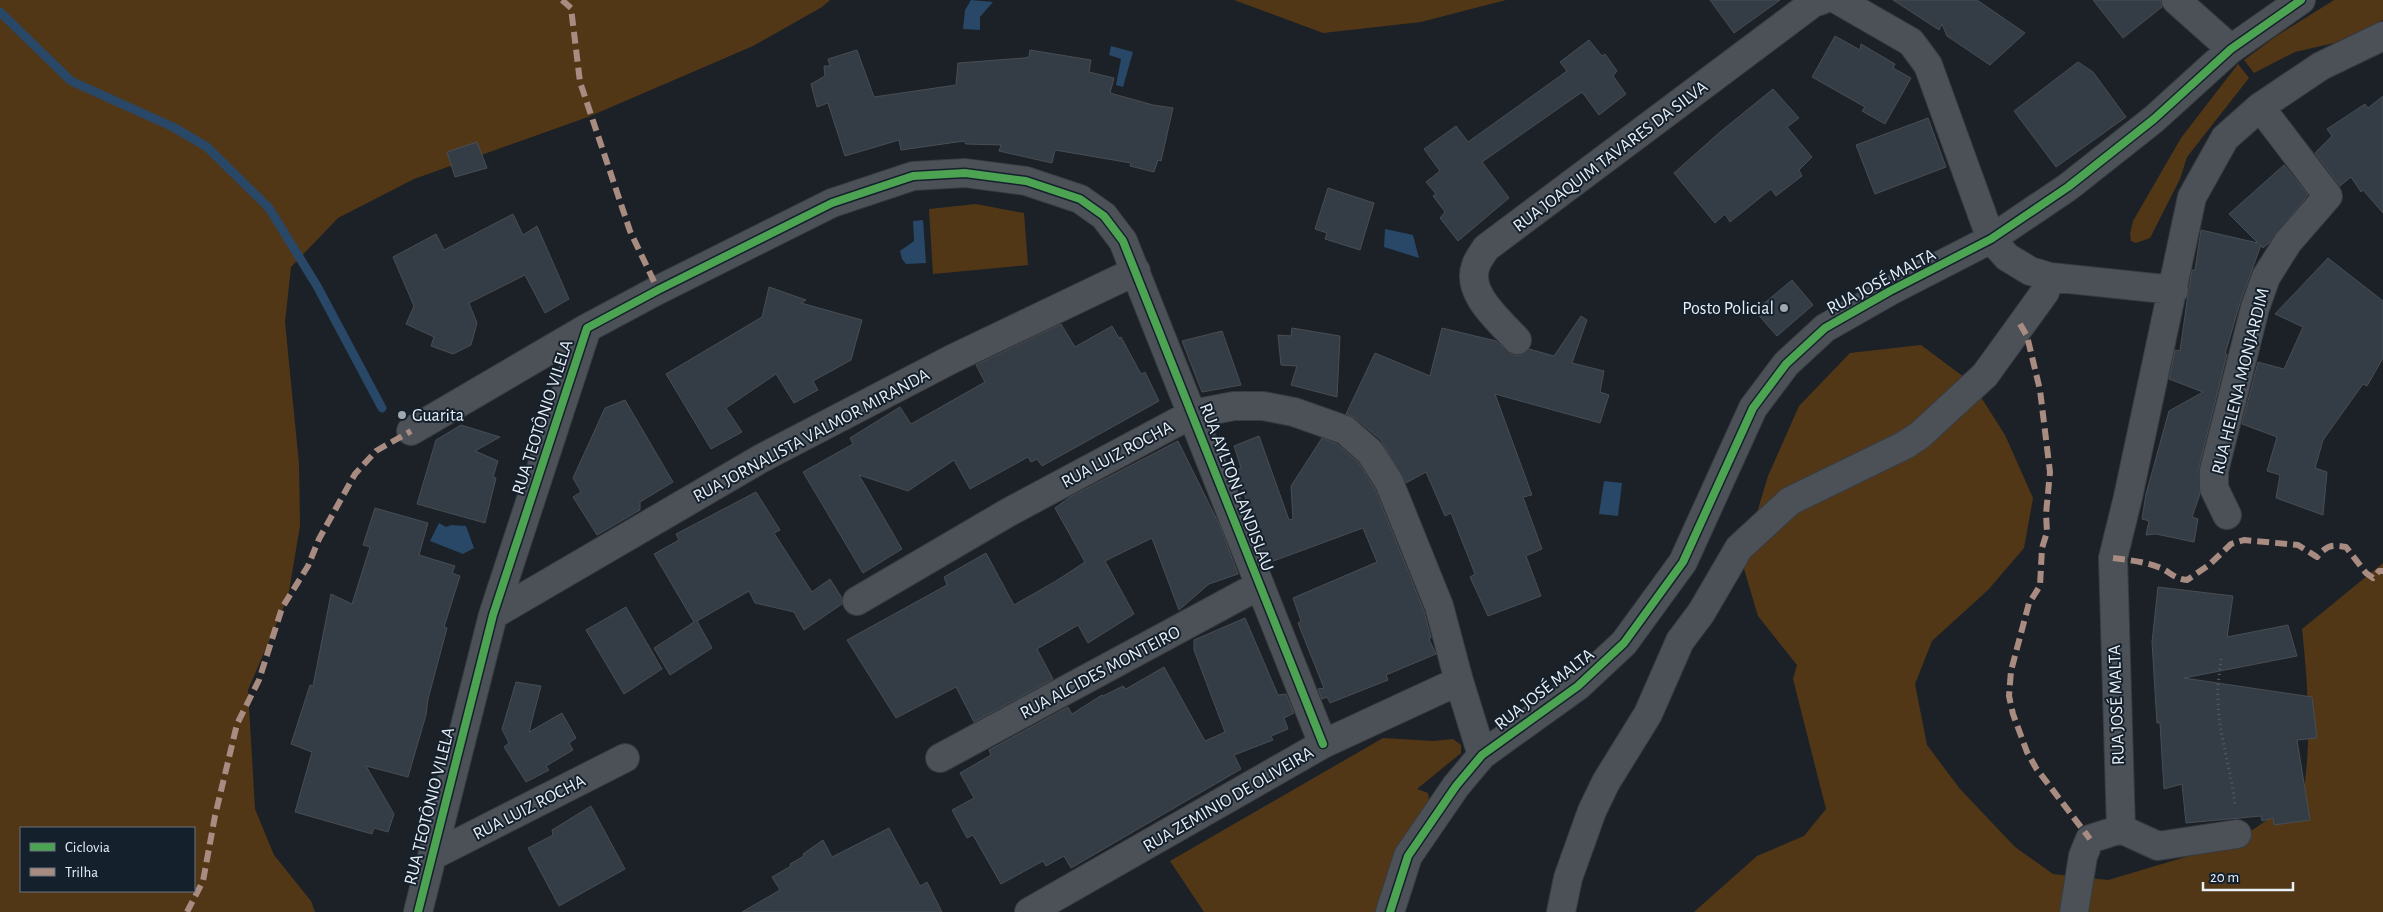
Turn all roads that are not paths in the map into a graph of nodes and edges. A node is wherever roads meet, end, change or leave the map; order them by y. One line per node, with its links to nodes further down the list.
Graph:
1 (1822, 0): 14 (street, RUA JOAQUIM TAVARES DA SILVA)
2 (1838, 0): 8 (street)
3 (2176, 0): 6 (street)
4 (2301, 0): 6 (street, RUA JOSÉ MALTA)
5 (2383, 36): 7 (street, RUA JOSÉ MALTA)
6 (2231, 49): 8 (street, RUA JOSÉ MALTA)
7 (2260, 106): 12 (street, RUA JOSÉ MALTA); 17 (street, RUA HELENA MONJARDIM)
8 (1992, 240): 11 (street); 23 (street, RUA JOSÉ MALTA)
9 (1123, 241): 10 (street, RUA AYLTON LANDISLAU); 13 (street, RUA TEOTÔNIO VILELA)
10 (1136, 271): 15 (street, RUA AYLTON LANDISLAU); 20 (street, RUA JORNALISTA VALMOR MIRANDA)
11 (2050, 277): 12 (street); 32 (street)
12 (2174, 290): 26 (street, RUA JOSÉ MALTA)
13 (588, 328): 16 (street); 20 (street, RUA TEOTÔNIO VILELA)
14 (1517, 340)
15 (1192, 414): 18 (street, RUA AYLTON LANDISLAU); 19 (street, RUA LUIZ ROCHA); 21 (street, RUA LUIZ ROCHA)
16 (411, 430)
17 (2227, 515)
18 (1260, 585): 22 (street, RUA AYLTON LANDISLAU); 25 (street, RUA ALCIDES MONTEIRO)
19 (857, 601)
20 (494, 615): 28 (street, RUA TEOTÔNIO VILELA)
21 (1459, 681): 22 (street, RUA ZEMINIO DE OLIVEIRA); 23 (street, RUA LUIZ ROCHA)
22 (1323, 744): 30 (street, RUA ZEMINIO DE OLIVEIRA)
23 (1482, 755): 31 (street, RUA JOSÉ MALTA)
24 (626, 758): 28 (street, RUA LUIZ ROCHA)
25 (940, 758)
26 (2121, 830): 27 (street); 33 (street)
27 (2237, 834)
28 (432, 856): 29 (street, RUA TEOTÔNIO VILELA)
29 (418, 912)
30 (1029, 912)
31 (1390, 912)
32 (1561, 912)
33 (2074, 912)

